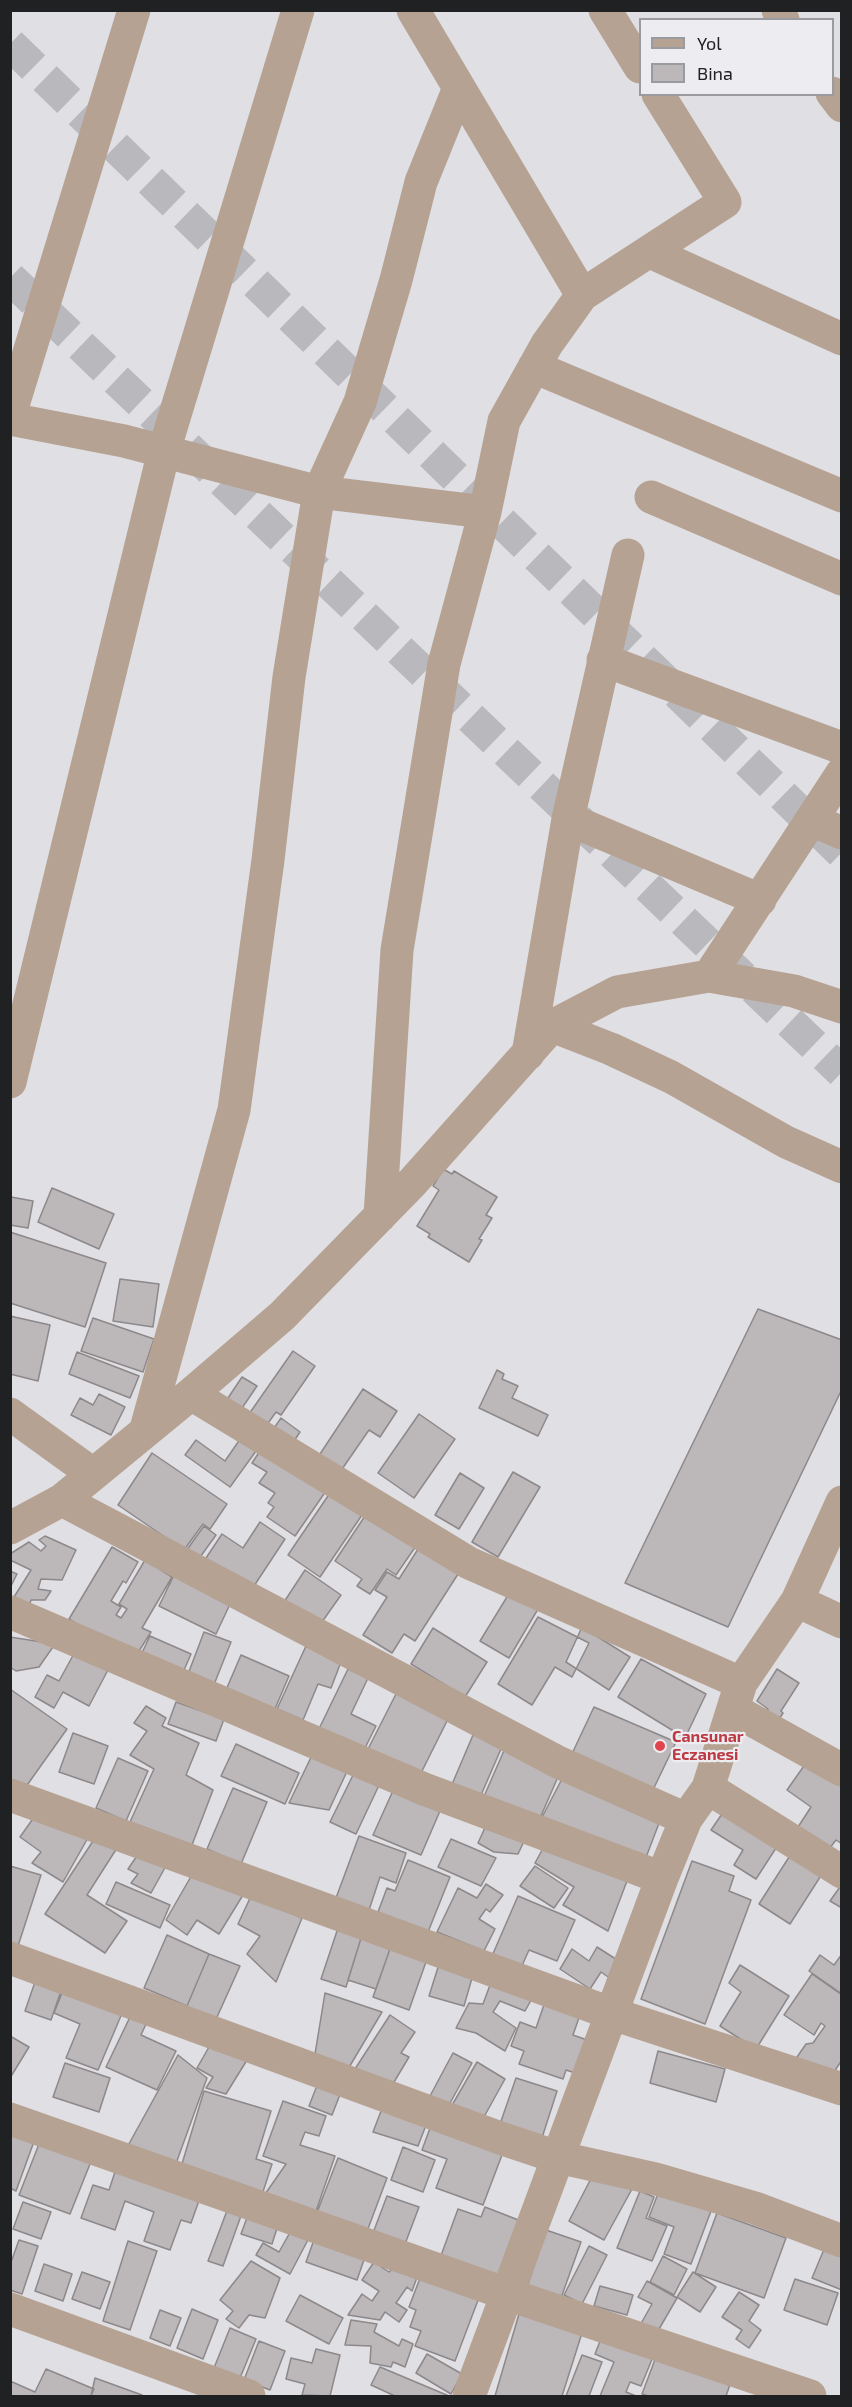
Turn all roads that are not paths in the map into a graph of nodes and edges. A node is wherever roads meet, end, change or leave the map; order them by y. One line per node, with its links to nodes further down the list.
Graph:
1 (134, 10): 12 (street)
2 (413, 10): 6 (street)
3 (605, 10): 5 (street)
4 (300, 12): 13 (street)
5 (639, 65)
6 (459, 88): 9 (street); 14 (street)
7 (659, 96): 8 (street)
8 (650, 252): 9 (street); 10 (street)
9 (582, 295): 11 (street)
10 (842, 339)
11 (534, 367): 15 (street); 17 (street)
12 (10, 417): 13 (street)
13 (164, 451): 14 (street); 31 (street)
14 (319, 492): 17 (street); 36 (street)
15 (842, 496)
16 (651, 497): 19 (street)
17 (485, 512): 33 (street)
18 (628, 555): 20 (street)
19 (842, 579)
20 (603, 660): 21 (street); 23 (street)
21 (842, 748)
22 (842, 773): 24 (street)
23 (568, 819): 26 (street); 30 (street)
24 (812, 820): 25 (street); 26 (street)
25 (842, 833)
26 (760, 900): 27 (street)
27 (709, 976): 28 (street); 29 (street)
28 (842, 1007)
29 (552, 1026): 30 (street); 32 (street)
30 (528, 1054): 33 (street)
31 (10, 1082)
32 (842, 1167)
33 (380, 1216): 34 (street)
34 (191, 1394): 36 (street); 44 (street)
35 (10, 1414): 37 (street)
36 (146, 1429): 37 (street)
37 (93, 1474): 38 (street)
38 (62, 1500): 40 (street); 48 (street)
39 (842, 1502): 41 (street)
40 (15, 1521)
41 (797, 1601): 43 (street); 44 (street)
42 (10, 1612): 50 (street)
43 (842, 1622)
44 (738, 1696): 45 (street); 46 (street)
45 (842, 1770)
46 (708, 1788): 48 (street); 49 (street)
47 (10, 1795): 52 (street)
48 (686, 1819): 50 (street)
49 (842, 1872)
50 (662, 1878): 52 (street)
51 (10, 1958): 55 (street)
52 (612, 2014): 53 (street); 55 (street)
53 (842, 2089)
54 (10, 2119): 57 (street)
55 (557, 2157): 56 (street); 57 (street)
56 (842, 2241)
57 (507, 2294): 60 (street); 61 (street)
58 (10, 2309): 59 (street)
59 (249, 2397)
60 (469, 2397)
61 (810, 2397)

